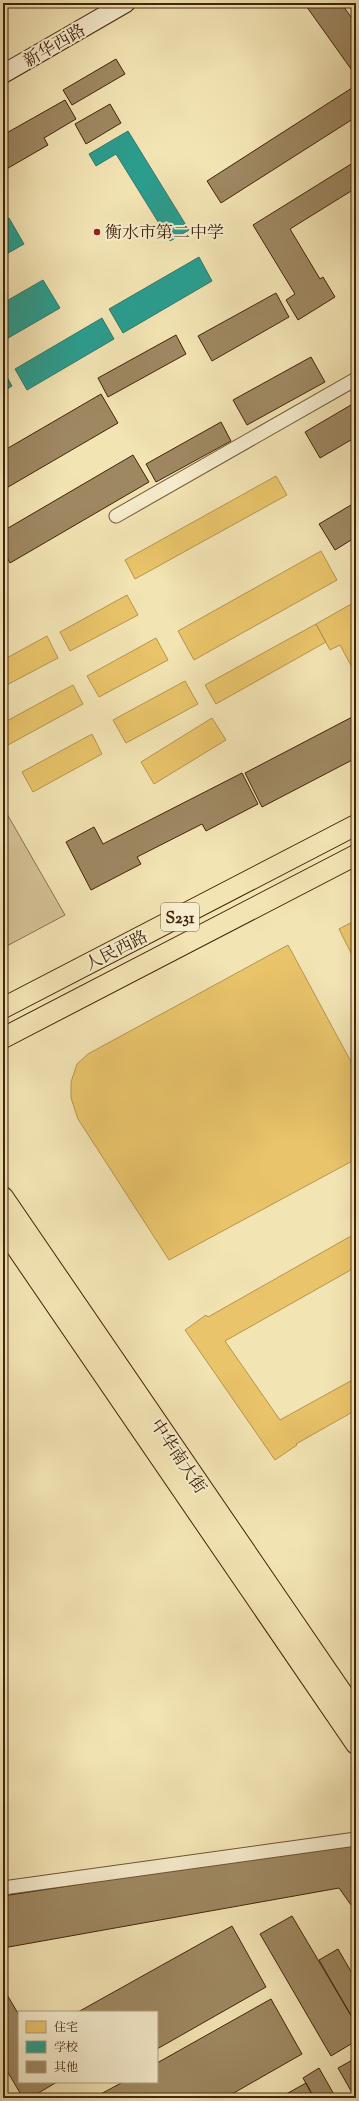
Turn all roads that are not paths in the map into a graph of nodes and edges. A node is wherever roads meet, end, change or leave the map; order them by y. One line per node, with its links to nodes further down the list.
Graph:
1 (126, 3): 2 (street, 新华西路)
2 (3, 74)
3 (356, 379): 4 (street)
4 (116, 516)
5 (356, 825): 7 (main road, 人民西路 / S231)
6 (356, 855): 8 (main road, 人民西路 / S231)
7 (3, 1008)
8 (3, 1038)
9 (3, 1197): 11 (main road, 中华南大街)
10 (3, 1228): 12 (main road, 中华南大街)
11 (356, 1713)
12 (356, 1744)
13 (356, 1839): 14 (street)
14 (3, 1888)

